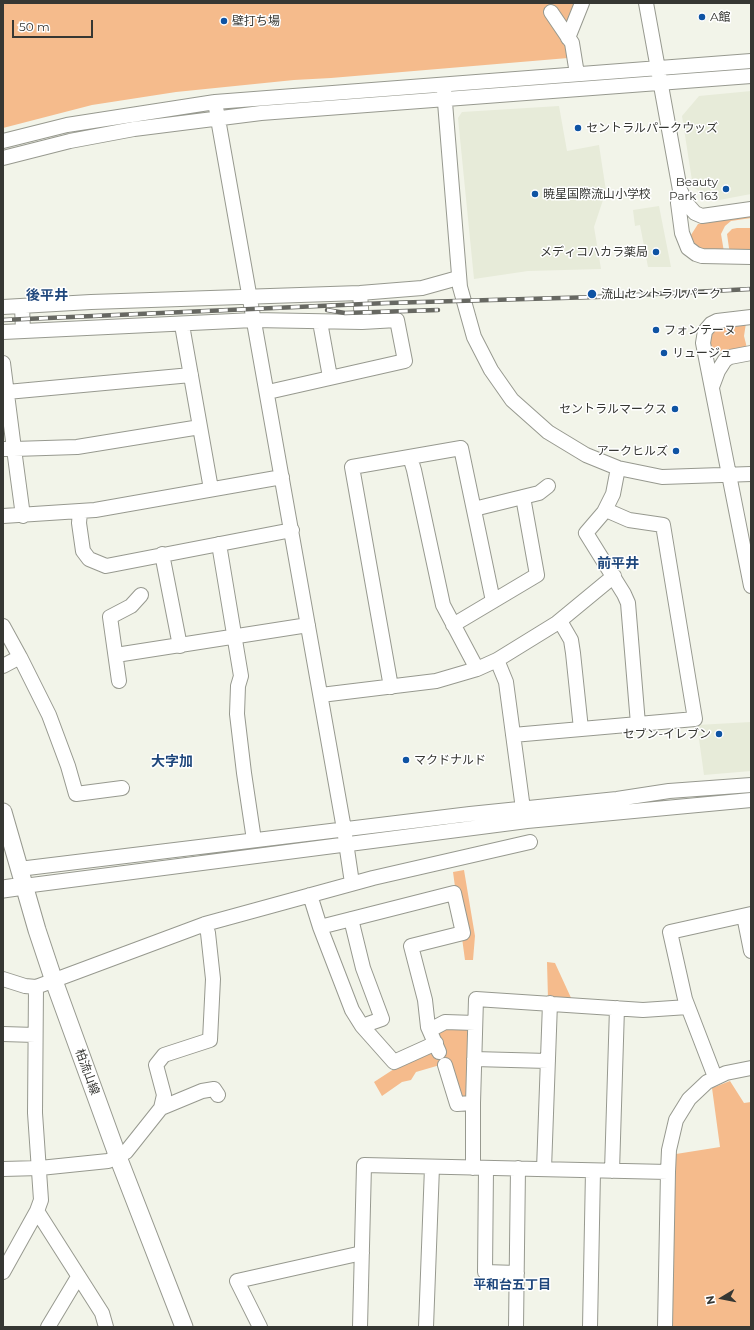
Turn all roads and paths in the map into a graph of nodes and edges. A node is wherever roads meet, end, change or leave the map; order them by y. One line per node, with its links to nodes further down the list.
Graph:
1 (582, 3): 4 (street)
2 (646, 3): 6 (street)
3 (551, 12): 4 (street)
4 (568, 38): 7 (street)
5 (751, 61): 6 (street)
6 (659, 67): 7 (street); 9 (street)
7 (577, 74): 10 (street)
8 (751, 76): 9 (street)
9 (662, 83): 11 (street); 16 (street)
10 (443, 84): 11 (street); 12 (street)
11 (444, 100): 13 (street); 21 (street)
12 (215, 102): 13 (street); 14 (street)
13 (217, 118): 15 (street); 23 (street)
14 (3, 141)
15 (3, 158)
16 (680, 190): 18 (street); 19 (street)
17 (751, 209): 18 (street)
18 (698, 215): 19 (street)
19 (684, 241): 20 (street)
20 (751, 258)
21 (458, 278): 22 (street); 45 (street)
22 (360, 293): 23 (street); 29 (street)
23 (250, 296): 24 (street); 27 (street)
24 (22, 306): 25 (street); 31 (street)
25 (3, 308)
26 (751, 317): 33 (street)
27 (254, 320): 28 (street); 30 (street); 41 (street)
28 (320, 322): 29 (street); 38 (street)
29 (362, 322): 38 (street)
30 (182, 325): 31 (street); 37 (street)
31 (23, 331): 32 (street)
32 (3, 332)
33 (704, 350): 35 (street); 39 (street)
34 (751, 353): 35 (street)
35 (730, 357): 39 (street)
36 (3, 363): 40 (street)
37 (191, 375): 40 (street); 42 (street)
38 (330, 377): 41 (street)
39 (712, 388): 47 (street)
40 (7, 392): 43 (street)
41 (268, 392): 48 (street)
42 (200, 427): 43 (street); 50 (street)
43 (8, 449): 56 (street)
44 (410, 457): 52 (street); 66 (street); 76 (street)
45 (618, 468): 47 (street); 53 (street)
46 (751, 474): 47 (street)
47 (729, 475): 61 (street)
48 (282, 477): 50 (street); 57 (street)
49 (548, 486): 51 (street)
50 (212, 489): 54 (street)
51 (523, 497): 52 (street); 63 (street)
52 (474, 509): 63 (street)
53 (606, 510): 60 (street); 78 (street)
54 (80, 512): 56 (street); 59 (street)
55 (3, 516): 56 (street)
56 (23, 516)
57 (292, 530): 58 (street); 65 (street)
58 (219, 544): 59 (street); 68 (street)
59 (162, 554): 69 (street)
60 (614, 576): 64 (street); 78 (street)
61 (751, 586)
62 (141, 595): 70 (street)
63 (492, 601): 66 (street)
64 (560, 621): 72 (street); 79 (street)
65 (308, 625): 68 (street); 77 (street)
66 (453, 625): 74 (street)
67 (3, 626): 71 (street)
68 (234, 638): 69 (street); 87 (street)
69 (180, 646): 70 (street)
70 (116, 655): 75 (street)
71 (20, 657): 73 (street); 82 (street)
72 (497, 660): 74 (street); 80 (street)
73 (3, 666)
74 (477, 669): 76 (street)
75 (119, 681)
76 (391, 687): 77 (street)
77 (321, 696): 86 (street)
78 (638, 724): 79 (street)
79 (581, 729): 80 (street)
80 (513, 735): 84 (street)
81 (751, 785): 84 (street)
82 (122, 788)
83 (751, 800): 89 (street)
84 (523, 809): 86 (street)
85 (3, 812): 90 (main road, 柏流山線)
86 (344, 829): 87 (street); 89 (street)
87 (254, 840): 90 (street)
88 (530, 842): 91 (street)
89 (346, 845): 91 (street); 92 (street)
90 (11, 870): 92 (main road, 柏流山線)
91 (352, 883): 94 (street)
92 (24, 886): 93 (main road); 101 (main road, 柏流山線)
93 (3, 889)
94 (310, 895): 97 (street); 98 (street)
95 (747, 915): 99 (street); 104 (street)
96 (351, 919): 98 (street); 107 (street); 110 (street)
97 (205, 924): 101 (street); 118 (street)
98 (320, 927): 107 (street)
99 (751, 951)
100 (3, 979): 102 (street)
101 (54, 981): 102 (street); 119 (main road, 柏流山線)
102 (36, 987): 109 (street)
103 (550, 1003): 105 (street); 106 (street); 112 (street)
104 (688, 1007): 105 (street); 115 (street)
105 (617, 1008): 127 (street)
106 (475, 1023): 110 (street); 111 (street)
107 (362, 1026): 110 (street)
108 (3, 1034): 109 (street)
109 (35, 1035): 121 (street)
110 (435, 1042)
111 (474, 1059): 112 (street); 117 (street)
112 (548, 1061): 125 (street)
113 (445, 1065): 117 (street)
114 (751, 1068): 115 (street)
115 (715, 1077): 128 (street)
116 (218, 1095): 118 (street)
117 (473, 1103): 122 (street)
118 (161, 1108): 119 (street)
119 (118, 1156): 121 (street); 136 (main road, 柏流山線)
120 (432, 1167): 122 (street); 130 (street); 139 (street)
121 (40, 1168): 124 (street); 129 (street)
122 (480, 1168): 123 (street); 132 (street)
123 (518, 1168): 125 (street); 132 (street)
124 (3, 1169)
125 (544, 1169): 126 (street)
126 (593, 1171): 127 (street); 141 (street)
127 (612, 1171): 128 (street)
128 (668, 1172): 142 (street)
129 (37, 1211): 131 (street); 133 (street)
130 (362, 1253): 137 (street); 138 (street)
131 (3, 1272)
132 (517, 1273): 140 (street)
133 (78, 1277): 134 (street); 135 (street)
134 (48, 1327)
135 (106, 1327)
136 (184, 1327)
137 (260, 1327)
138 (360, 1327)
139 (426, 1327)
140 (516, 1327)
141 (590, 1327)
142 (665, 1327)

